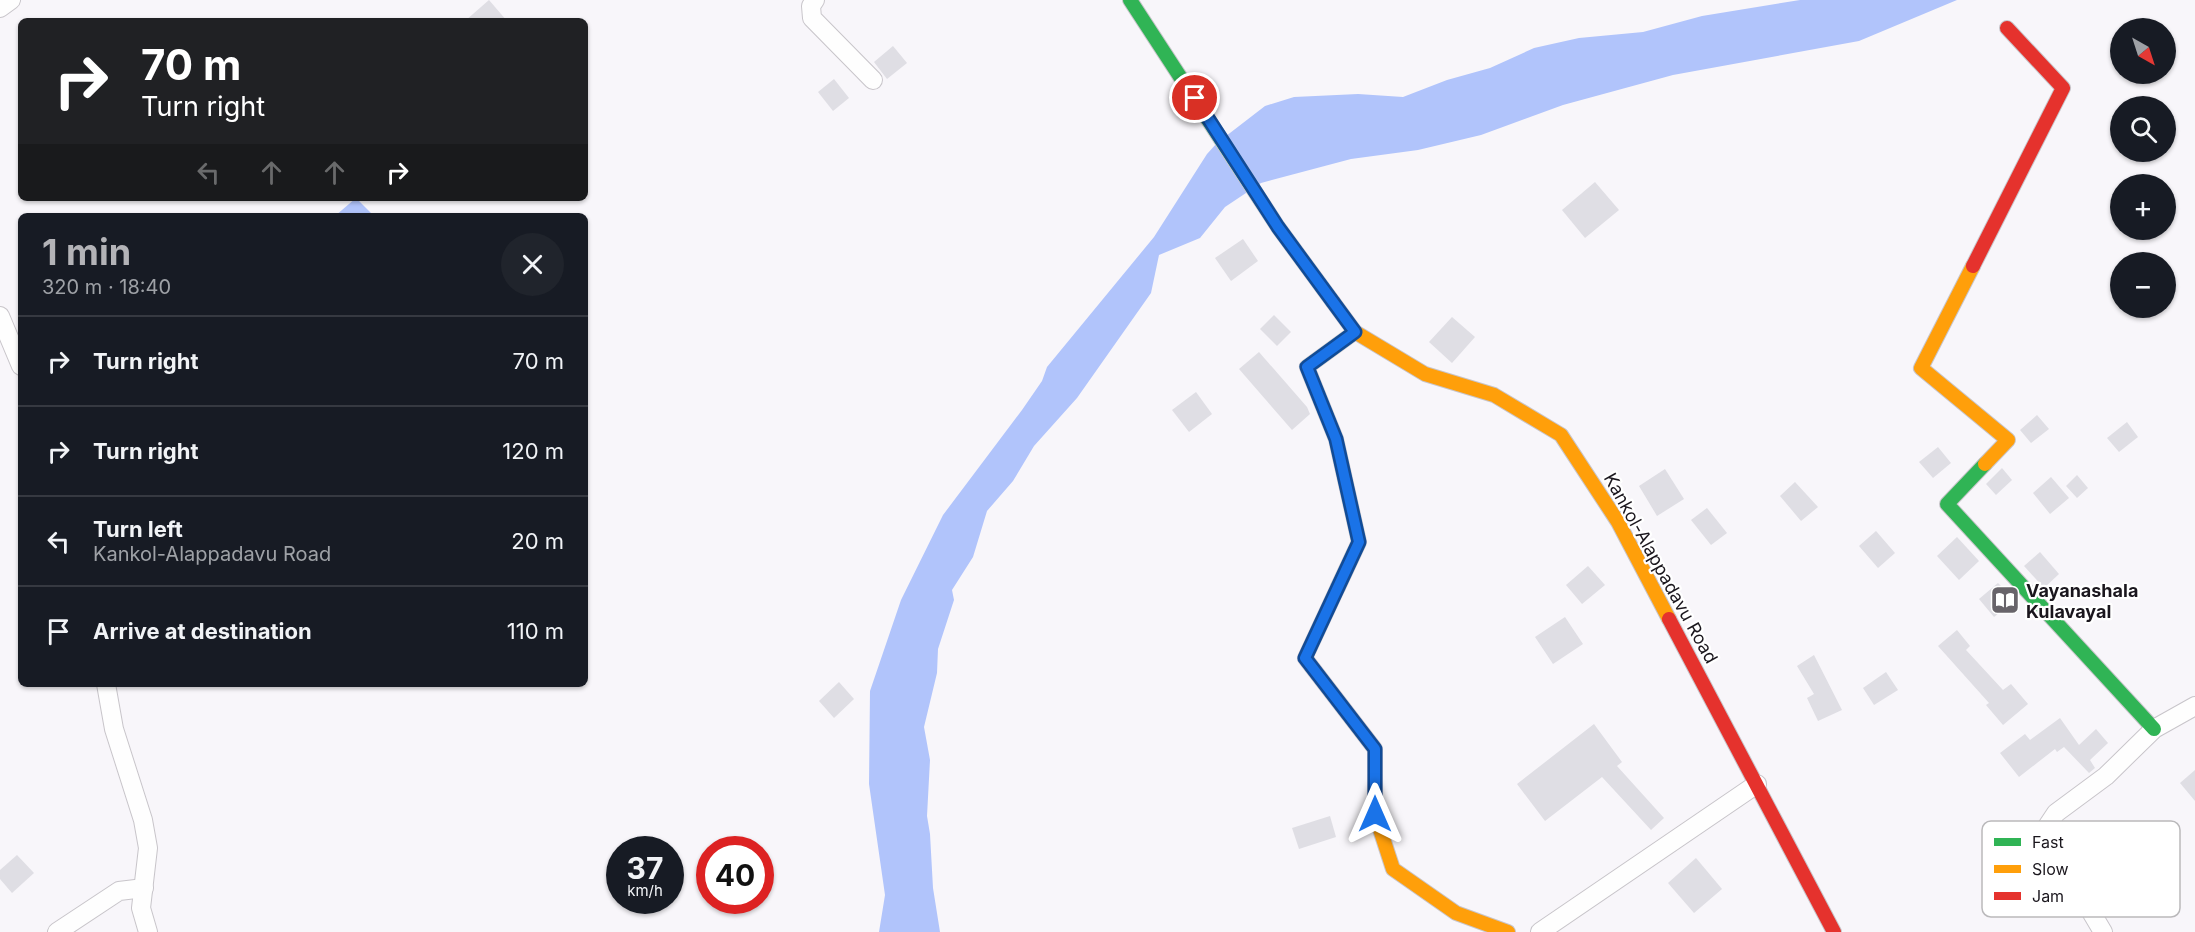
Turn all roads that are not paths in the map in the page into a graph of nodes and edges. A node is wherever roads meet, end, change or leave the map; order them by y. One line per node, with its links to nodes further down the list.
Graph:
1 (11, 0): 4 (street)
2 (816, 0): 6 (street)
3 (1130, 0): 8 (street, Kankol-Alappadavu Road)
4 (0, 8)
5 (2007, 28): 12 (street)
6 (873, 80)
7 (0, 316): 9 (street)
8 (1355, 332): 13 (street, Kankol-Alappadavu Road); 19 (street)
9 (18, 359)
10 (107, 687): 15 (street)
11 (2195, 706): 12 (street)
12 (2154, 729): 14 (street)
13 (1757, 784): 20 (street); 21 (street, Kankol-Alappadavu Road)
14 (2051, 821)
15 (144, 888): 17 (street); 18 (street)
16 (2094, 917): 22 (street)
17 (57, 932)
18 (148, 932)
19 (1508, 932)
20 (1540, 932)
21 (1834, 932)
22 (2103, 932)

